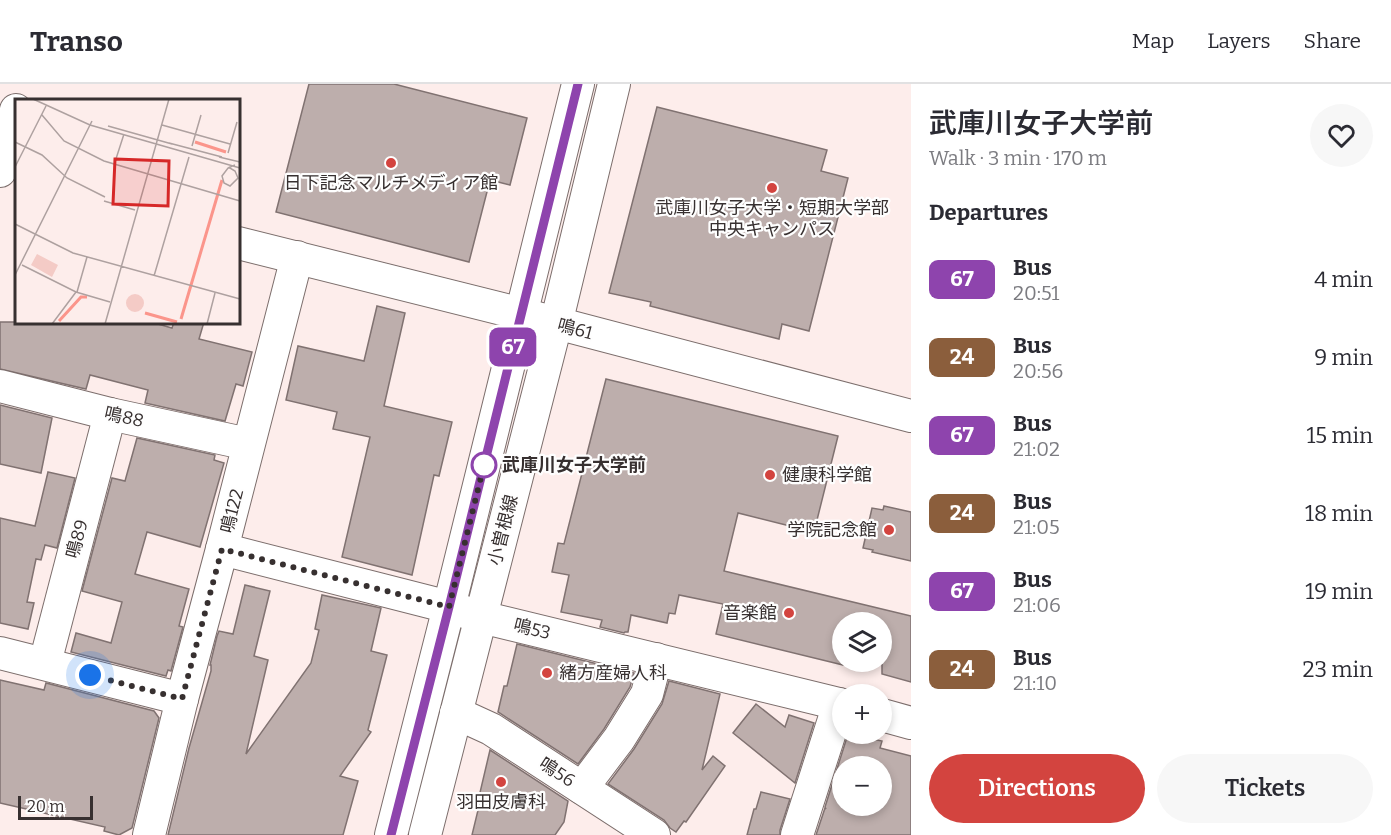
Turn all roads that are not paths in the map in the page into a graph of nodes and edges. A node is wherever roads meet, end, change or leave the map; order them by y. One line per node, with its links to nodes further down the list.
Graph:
1 (24, 84): 4 (street)
2 (578, 84): 11 (street, 小曽根線)
3 (614, 84): 12 (street, 小曽根線)
4 (19, 99)
5 (15, 115): 6 (street)
6 (0, 171)
7 (0, 183): 8 (street)
8 (15, 187)
9 (240, 243): 10 (street, 鳴61)
10 (297, 257): 11 (street, 鳴61); 16 (street, 鳴122)
11 (522, 314): 12 (street, 鳴61); 18 (street, 小曽根線)
12 (556, 324): 15 (street, 鳴61); 19 (street, 小曽根線)
13 (0, 386): 14 (street, 鳴88)
14 (110, 414): 16 (street, 鳴88); 22 (street, 鳴89)
15 (911, 416)
16 (248, 444): 17 (street, 鳴122)
17 (222, 549): 18 (street, 鳴53); 23 (street, 鳴122)
18 (449, 607): 19 (street, 鳴53); 31 (street, 小曽根線)
19 (481, 617): 21 (street, 鳴53); 25 (street, 小曽根線)
20 (0, 653): 22 (street)
21 (656, 659): 24 (street, 鳴53); 29 (street)
22 (45, 663): 23 (street)
23 (182, 699): 30 (street, 鳴122)
24 (832, 703)
25 (456, 713): 29 (street, 鳴56); 32 (street, 小曽根線)
26 (892, 718): 27 (street)
27 (911, 723)
28 (832, 732): 34 (street)
29 (582, 788): 33 (street, 鳴56)
30 (149, 835)
31 (391, 835)
32 (425, 835)
33 (654, 835)
34 (797, 835)

